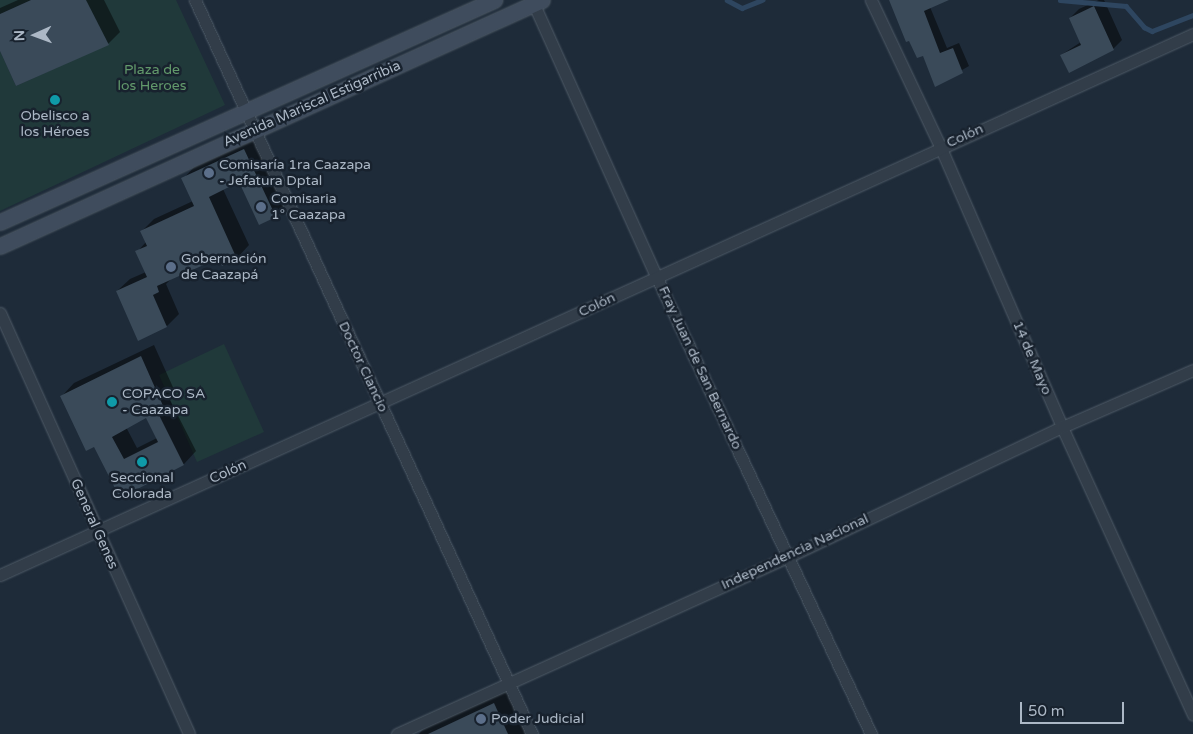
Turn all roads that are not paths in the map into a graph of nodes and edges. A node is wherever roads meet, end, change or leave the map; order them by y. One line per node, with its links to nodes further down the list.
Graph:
1 (195, 0): 6 (street, Doctor Ciancio)
2 (494, 0): 6 (main road, Avenida Mariscal Estigarribia)
3 (871, 0): 8 (street, 14 de Mayo)
4 (536, 1): 7 (main road, Avenida Mariscal Estigarribia); 11 (street, Fray Juan de San Bernardo)
5 (1193, 34): 8 (street, Colón)
6 (245, 110): 7 (street, Doctor Ciancio); 9 (main road, Avenida Mariscal Estigarribia)
7 (255, 130): 10 (main road, Avenida Mariscal Estigarribia); 15 (street, Doctor Ciancio)
8 (940, 146): 11 (street, Colón); 16 (street, 14 de Mayo)
9 (0, 222)
10 (0, 246)
11 (657, 278): 15 (street, Colón); 18 (street, Fray Juan de San Bernardo)
12 (0, 313): 13 (street, General Genes)
13 (3, 328): 17 (street, General Genes)
14 (1193, 370): 16 (street, Independencia Nacional)
15 (380, 405): 17 (street, Colón); 20 (street, Doctor Ciancio)
16 (1062, 426): 18 (street, Independencia Nacional); 21 (street, 14 de Mayo)
17 (96, 530): 19 (street, Colón); 22 (street, General Genes)
18 (790, 556): 20 (street, Independencia Nacional); 25 (street, Fray Juan de San Bernardo)
19 (0, 575)
20 (510, 683): 23 (street, Independencia Nacional); 24 (street, Doctor Ciancio)
21 (1193, 715)
22 (190, 734)
23 (397, 734)
24 (532, 734)
25 (871, 734)

